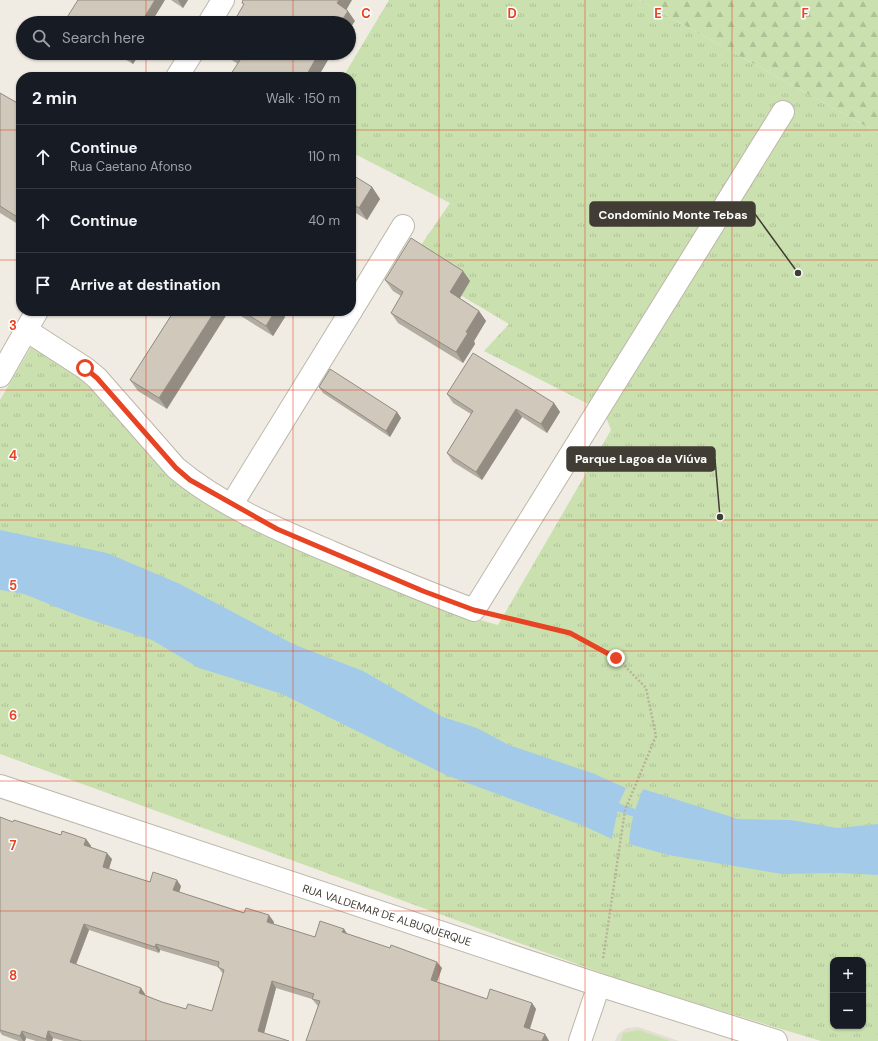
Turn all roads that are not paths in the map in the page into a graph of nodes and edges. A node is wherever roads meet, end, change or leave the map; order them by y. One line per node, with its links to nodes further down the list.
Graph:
1 (223, 0): 2 (street)
2 (213, 16)
3 (188, 60): 4 (street)
4 (180, 72)
5 (783, 112): 12 (street)
6 (403, 226): 7 (street)
7 (356, 303)
8 (34, 316): 10 (street)
9 (348, 316): 12 (street)
10 (26, 330): 11 (street); 12 (street)
11 (0, 376)
12 (232, 504)
13 (0, 786): 14 (street, RUA VALDEMAR DE ALBUQUERQUE)
14 (599, 985): 15 (street); 16 (street, RUA VALDEMAR DE ALBUQUERQUE)
15 (580, 1041)
16 (776, 1041)

